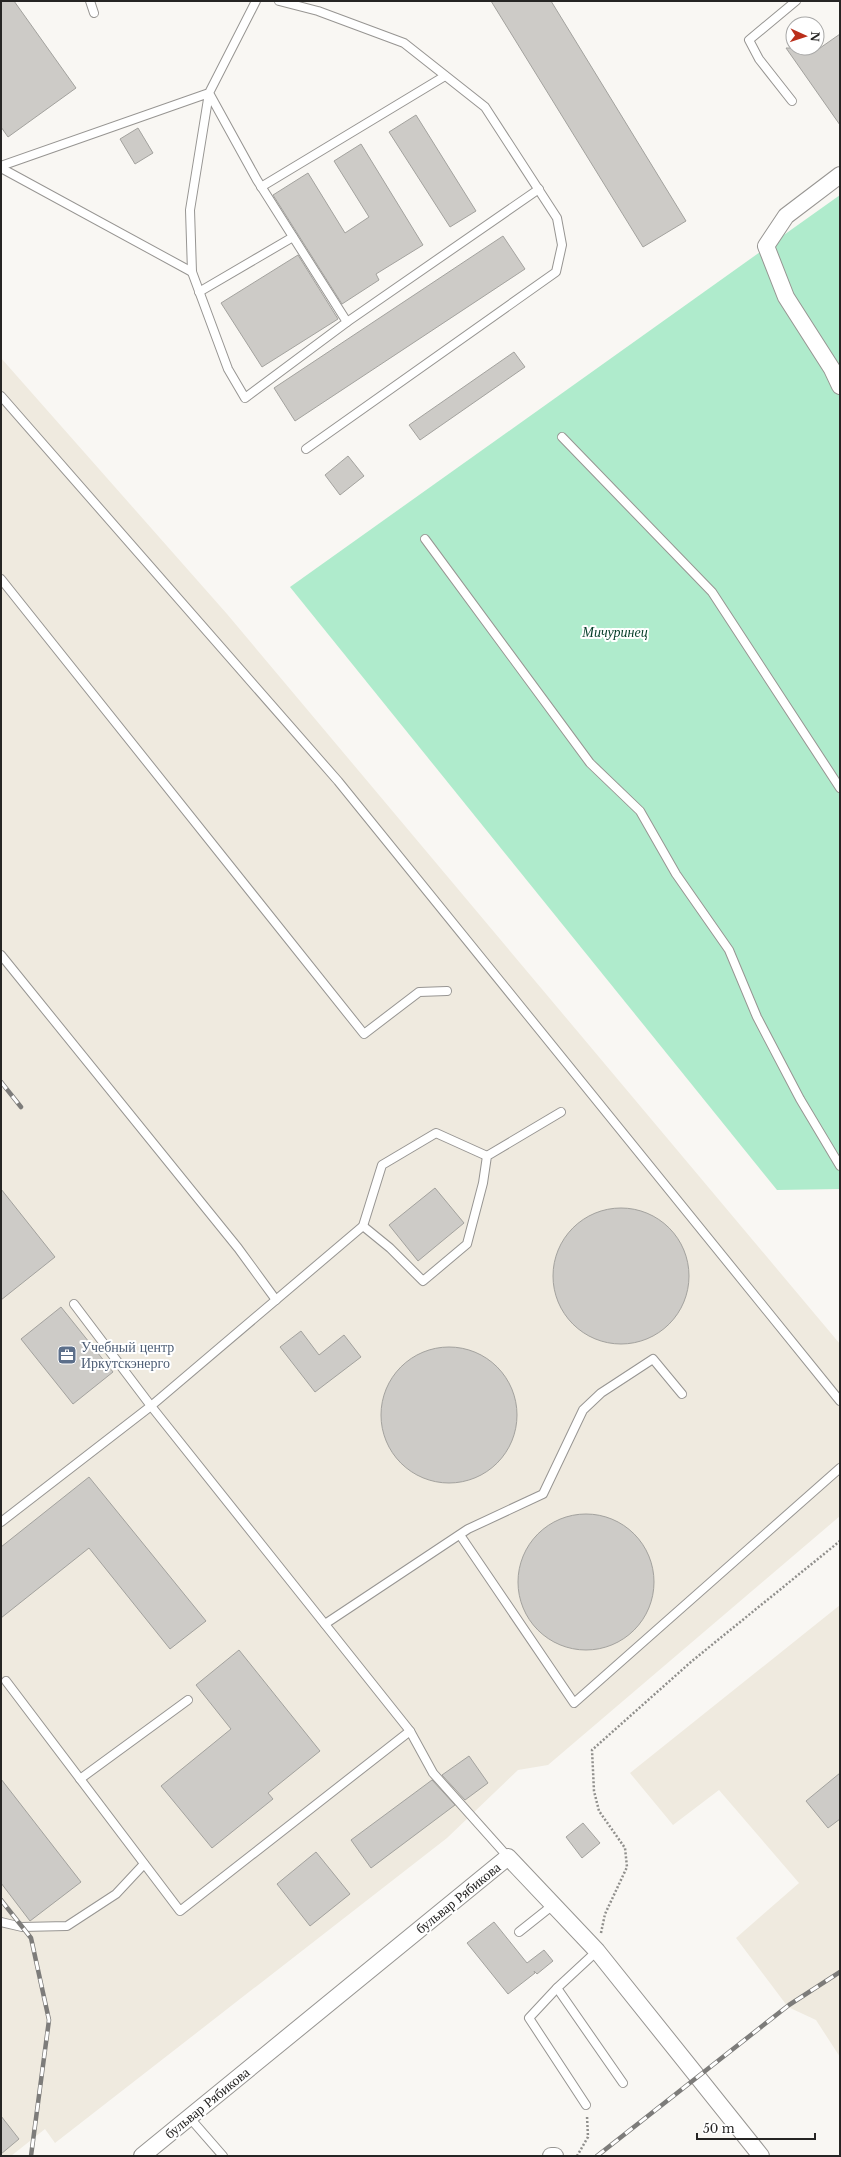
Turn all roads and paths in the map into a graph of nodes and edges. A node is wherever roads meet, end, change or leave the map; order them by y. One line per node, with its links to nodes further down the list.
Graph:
1 (90, 1): 5 (lane)
2 (256, 1): 7 (lane)
3 (279, 1): 6 (lane)
4 (796, 1): 8 (lane)
5 (94, 13)
6 (445, 76): 11 (lane); 12 (lane)
7 (209, 93): 9 (lane); 11 (lane); 14 (lane)
8 (792, 101)
9 (1, 167): 14 (lane)
10 (840, 175): 17 (street)
11 (262, 187): 13 (lane)
12 (539, 189): 16 (lane); 20 (lane)
13 (293, 237): 15 (lane); 16 (lane)
14 (192, 272): 15 (lane)
15 (199, 292): 16 (lane)
16 (347, 322)
17 (840, 386)
18 (1, 396): 33 (lane)
19 (562, 437): 23 (lane)
20 (306, 449)
21 (425, 539): 28 (lane)
22 (1, 579): 25 (lane)
23 (840, 788)
24 (1, 955): 30 (lane)
25 (446, 991)
26 (561, 1112): 27 (lane)
27 (487, 1156): 29 (lane); 29 (lane)
28 (840, 1166)
29 (363, 1226): 30 (lane)
30 (276, 1300): 34 (lane)
31 (74, 1304): 34 (lane)
32 (682, 1394): 37 (lane)
33 (840, 1401)
34 (151, 1406): 36 (lane); 39 (lane)
35 (840, 1468): 37 (lane)
36 (1, 1522)
37 (460, 1535): 39 (lane)
38 (840, 1541): 49 (path)
39 (325, 1624): 42 (lane)
40 (6, 1681): 43 (lane)
41 (188, 1700): 43 (lane)
42 (410, 1731): 44 (lane); 45 (lane)
43 (80, 1780): 45 (lane)
44 (508, 1857): 46 (street, бульвар Рябикова); 53 (street, бульвар Рябикова)
45 (144, 1864): 47 (lane)
46 (553, 1905): 48 (lane); 49 (street, бульвар Рябикова)
47 (1, 1922)
48 (519, 1932)
49 (597, 1951): 50 (lane); 59 (street, бульвар Рябикова)
50 (557, 1988): 51 (lane); 52 (lane)
51 (623, 2083)
52 (586, 2105): 58 (path)
53 (189, 2117): 54 (street, бульвар Рябикова); 55 (lane)
54 (142, 2156)
55 (223, 2156)
56 (551, 2156): 57 (street)
57 (555, 2156)
58 (577, 2156)
59 (761, 2156)

